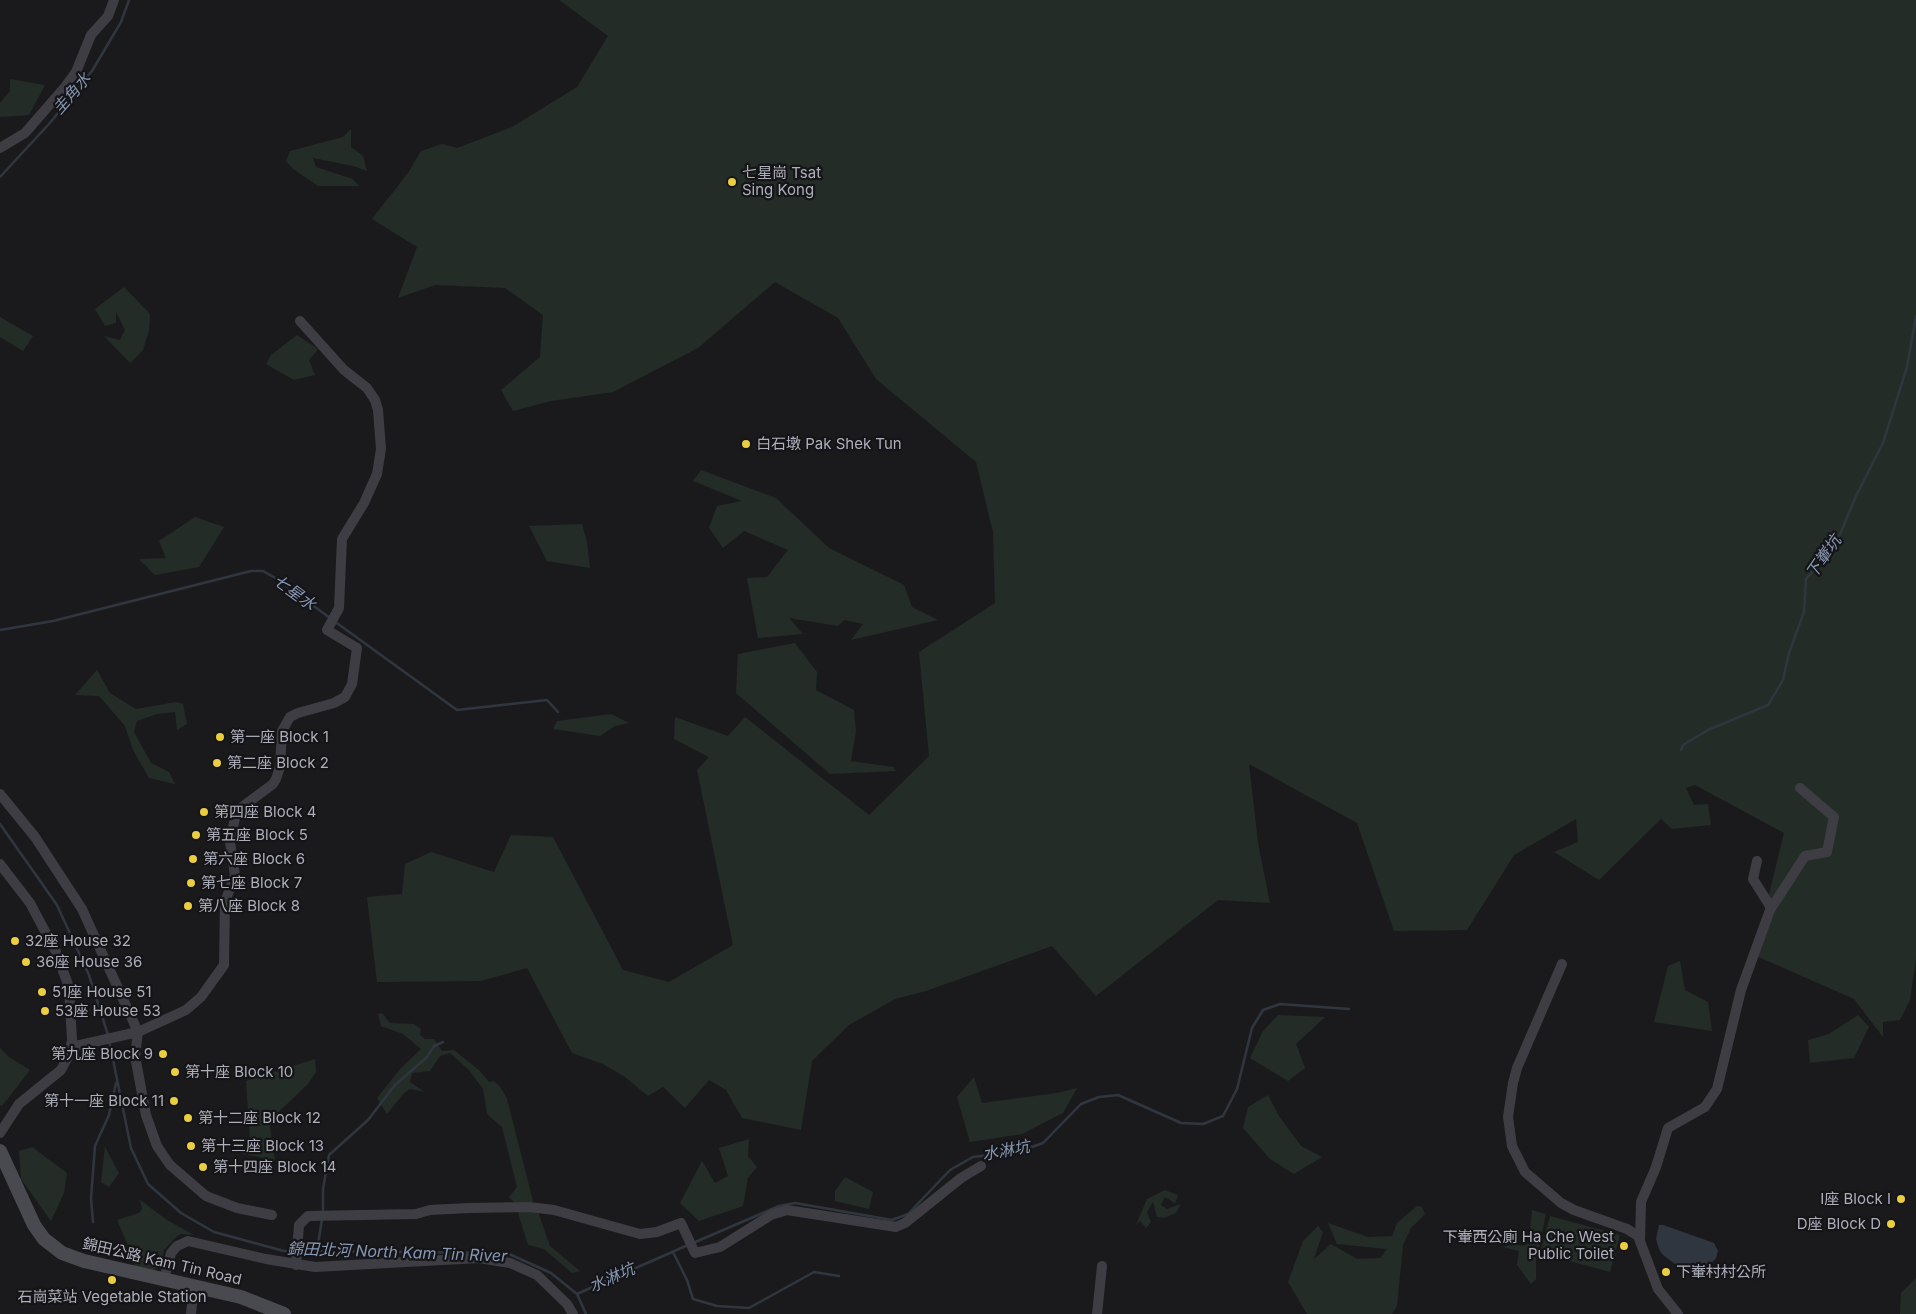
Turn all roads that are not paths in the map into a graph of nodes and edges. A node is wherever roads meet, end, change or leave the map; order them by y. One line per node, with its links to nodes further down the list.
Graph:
1 (114, 0): 2 (street)
2 (0, 148)
3 (300, 322): 10 (street)
4 (1800, 788): 8 (street)
5 (0, 794): 10 (street)
6 (1757, 861): 8 (street)
7 (0, 864): 11 (street)
8 (1770, 910): 16 (street)
9 (1562, 964): 16 (street)
10 (138, 1032): 11 (street); 15 (street)
11 (71, 1047): 12 (street)
12 (0, 1134)
13 (0, 1151): 19 (main road, 錦田公路 Kam Tin Road)
14 (981, 1166): 17 (street)
15 (272, 1215)
16 (1640, 1240): 25 (street)
17 (296, 1262): 19 (street); 23 (street)
18 (1102, 1266): 24 (street)
19 (164, 1279): 20 (main road, 錦田公路 Kam Tin Road)
20 (194, 1286): 21 (street); 22 (main road, 錦田公路 Kam Tin Road)
21 (191, 1314)
22 (284, 1314)
23 (573, 1314)
24 (1097, 1314)
25 (1678, 1314)

